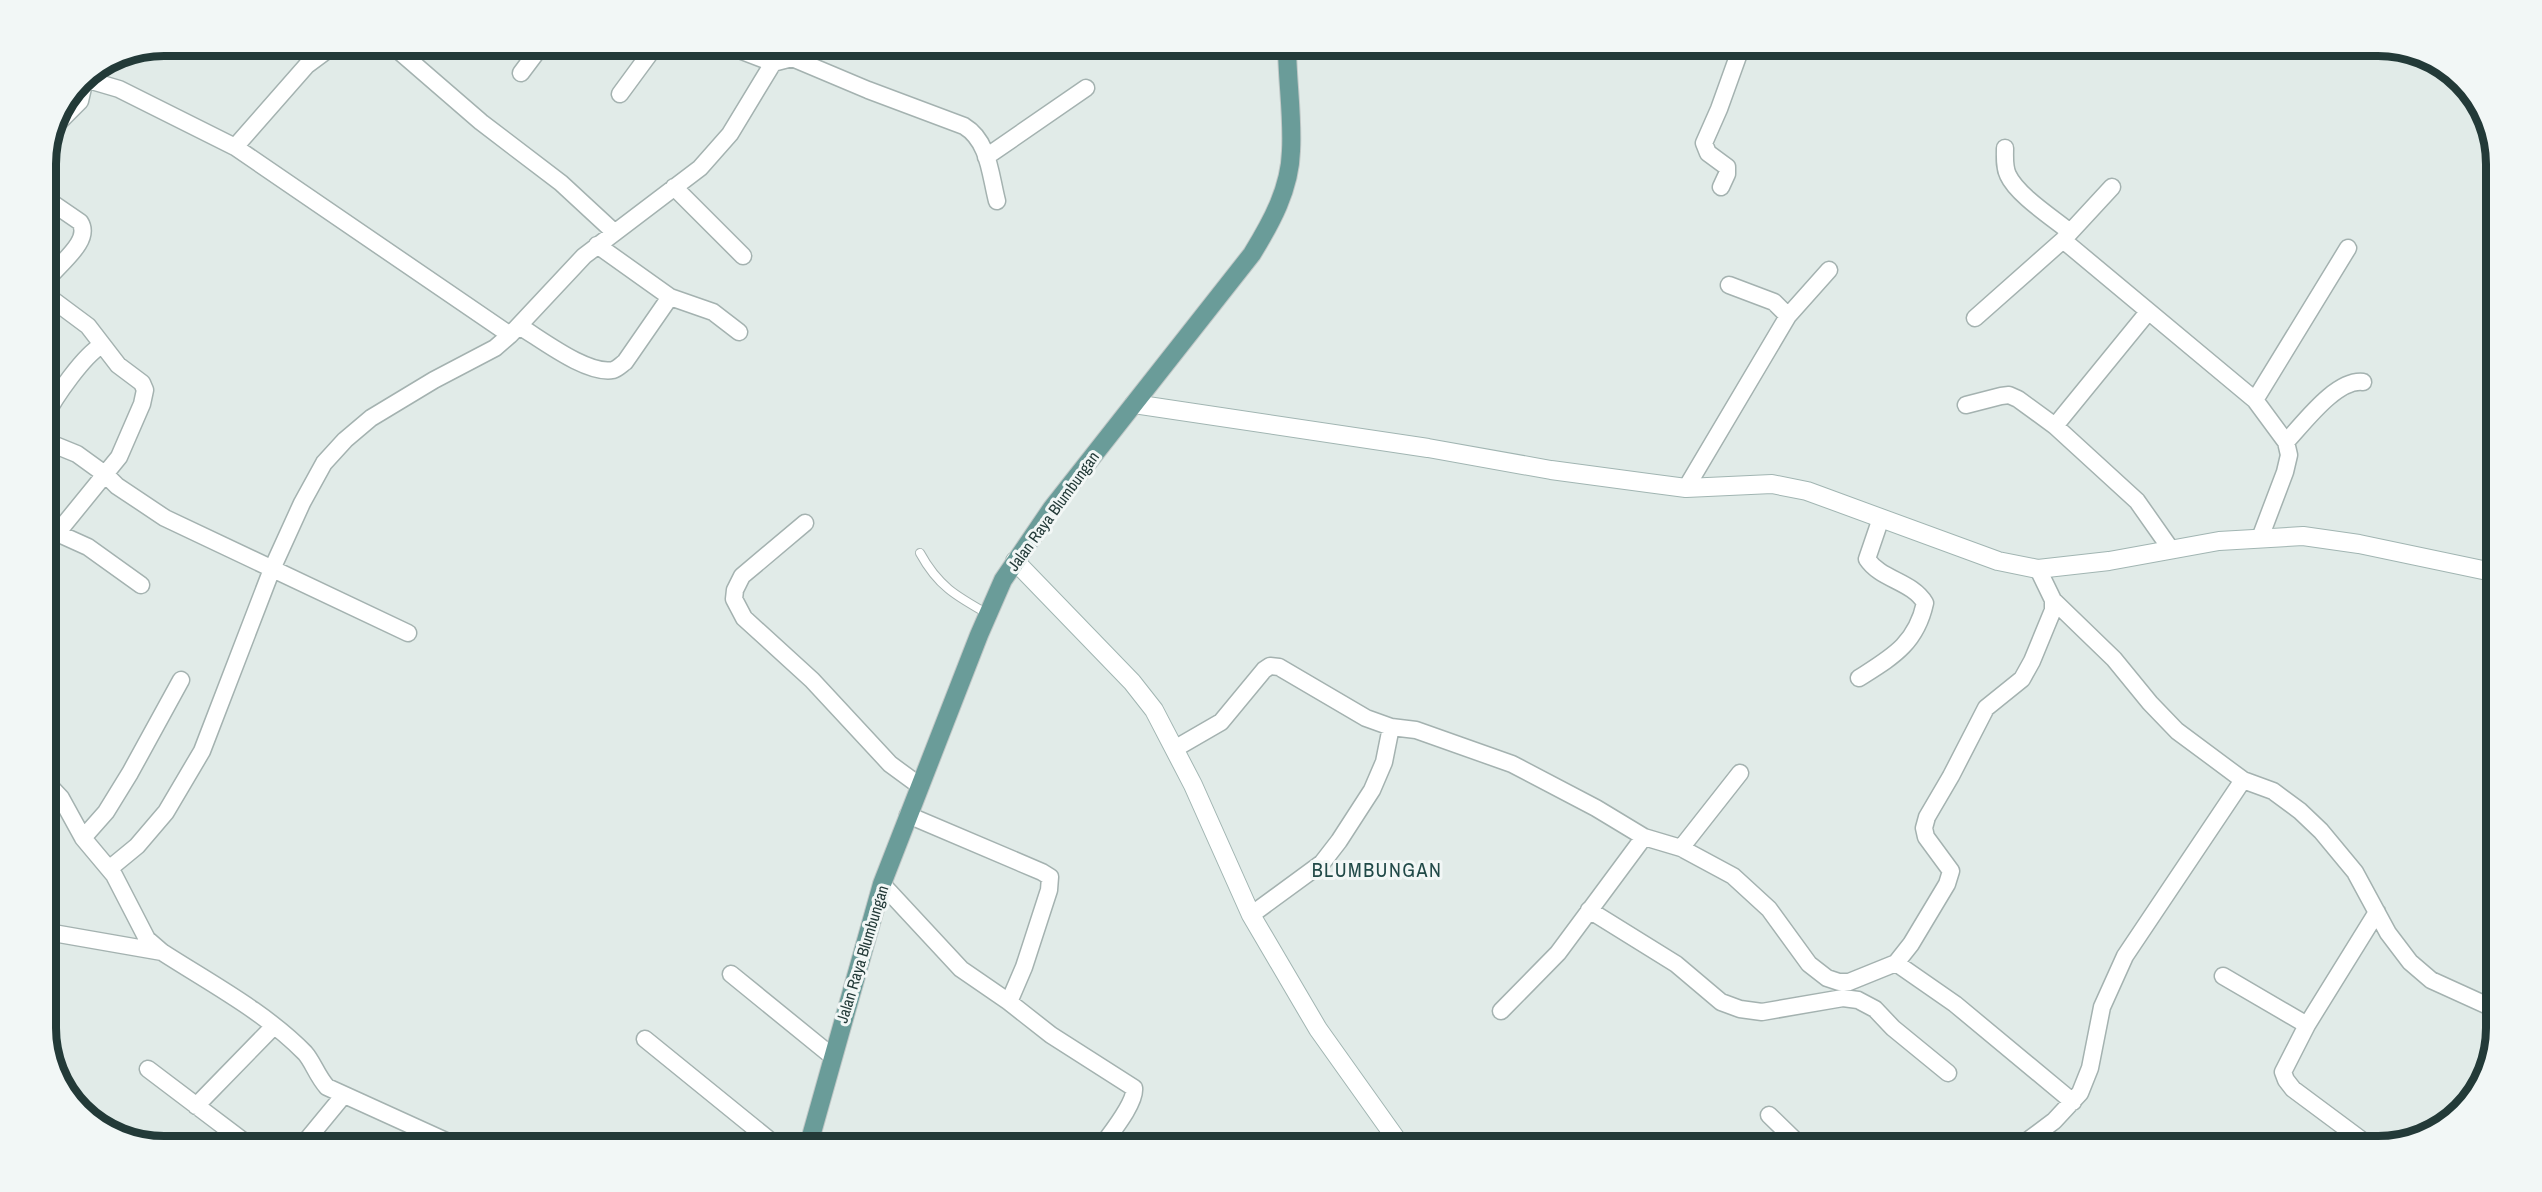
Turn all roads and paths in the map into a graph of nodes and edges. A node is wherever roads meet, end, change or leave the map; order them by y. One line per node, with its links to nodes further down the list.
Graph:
1 (319, 56): 17 (street)
2 (405, 56): 25 (street)
3 (534, 56): 11 (street)
4 (648, 56): 14 (street)
5 (755, 56): 10 (street)
6 (786, 56): 10 (street)
7 (805, 56): 19 (street)
8 (1288, 56): 44 (main road, Jalan Raya Blumbungan)
9 (1738, 56): 21 (street)
10 (773, 63): 20 (street)
11 (521, 73)
12 (93, 82): 17 (street)
13 (1086, 88): 19 (street)
14 (620, 93)
15 (81, 94): 16 (street)
16 (70, 111)
17 (235, 147): 38 (street)
18 (2005, 148): 26 (street)
19 (986, 157): 23 (street)
20 (674, 187): 25 (street); 29 (street)
21 (1721, 187)
22 (2112, 187): 26 (street)
23 (997, 201)
24 (56, 206): 30 (street)
25 (614, 232): 27 (street)
26 (2066, 236): 35 (street); 37 (street)
27 (597, 245): 33 (street); 38 (street)
28 (2348, 248): 43 (street)
29 (743, 256)
30 (56, 270)
31 (1829, 270): 36 (street)
32 (1729, 285): 36 (street)
33 (670, 297): 38 (street); 39 (street)
34 (56, 302): 40 (street)
35 (2148, 312): 43 (street); 46 (street)
36 (1788, 316): 50 (street)
37 (1975, 318)
38 (514, 330): 58 (street)
39 (739, 332)
40 (102, 345): 42 (street); 49 (street)
41 (2363, 382): 47 (street)
42 (56, 399)
43 (2255, 400): 47 (street)
44 (1134, 404): 50 (street); 57 (main road, Jalan Raya Blumbungan)
45 (1966, 405): 46 (street)
46 (2055, 426): 55 (street)
47 (2286, 442): 54 (street)
48 (56, 446): 49 (street)
49 (106, 475): 53 (street); 58 (street)
50 (1686, 488): 51 (street)
51 (1881, 518): 59 (street); 65 (street)
52 (805, 523): 71 (street)
53 (57, 533): 61 (street)
54 (2260, 538): 55 (street); 60 (street)
55 (2170, 548): 59 (street)
56 (920, 553): 63 (lane)
57 (1015, 561): 63 (main road, Jalan Raya Blumbungan); 68 (street)
58 (272, 569): 64 (street); 77 (street)
59 (2038, 569): 62 (street)
60 (2486, 571)
61 (141, 585)
62 (2053, 600): 70 (street); 84 (street)
63 (988, 614): 71 (main road, Jalan Raya Blumbungan)
64 (408, 633)
65 (1859, 678)
66 (181, 680): 75 (street)
67 (1391, 727): 68 (street); 74 (street); 81 (street)
68 (1176, 747): 81 (street)
69 (1740, 773): 76 (street)
70 (2243, 780): 80 (street); 97 (street)
71 (920, 786): 73 (main road, Jalan Raya Blumbungan)
72 (56, 793): 75 (street)
73 (909, 815): 78 (main road, Jalan Raya Blumbungan); 87 (street)
74 (1644, 837): 76 (street); 79 (street)
75 (83, 838): 77 (street)
76 (1681, 848): 84 (street)
77 (112, 872): 83 (street)
78 (882, 884): 87 (street); 93 (main road, Jalan Raya Blumbungan)
79 (1589, 910): 89 (street); 95 (street)
80 (2377, 912): 88 (street); 90 (street)
81 (1251, 915): 106 (street)
82 (56, 934): 83 (street)
83 (162, 952): 91 (street)
84 (1896, 963): 97 (street)
85 (731, 975): 93 (street)
86 (2223, 976): 90 (street)
87 (1009, 1002): 105 (street)
88 (2486, 1005)
89 (1501, 1011)
90 (2307, 1025): 109 (street)
91 (274, 1026): 96 (street); 98 (street)
92 (645, 1039): 103 (street)
93 (832, 1057): 104 (main road, Jalan Raya Blumbungan)
94 (148, 1069): 98 (street)
95 (1948, 1073)
96 (344, 1096): 101 (street); 102 (street)
97 (2073, 1102): 108 (street)
98 (196, 1106): 100 (street)
99 (1769, 1115): 107 (street)
100 (236, 1136)
101 (309, 1136)
102 (419, 1136)
103 (764, 1136)
104 (811, 1136)
105 (1109, 1136)
106 (1394, 1136)
107 (1791, 1136)
108 (2034, 1136)
109 (2357, 1136)

